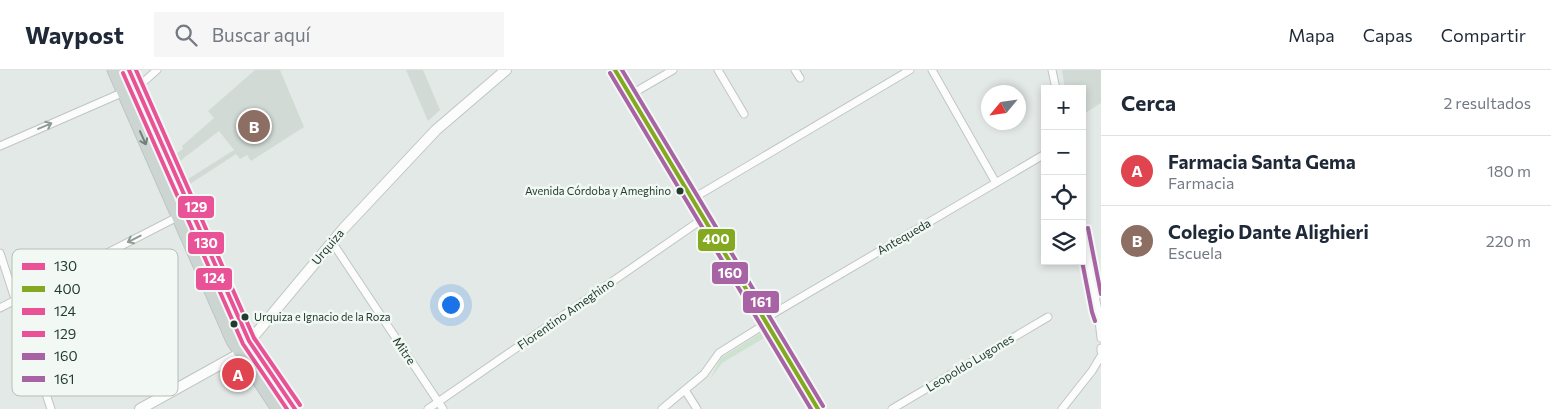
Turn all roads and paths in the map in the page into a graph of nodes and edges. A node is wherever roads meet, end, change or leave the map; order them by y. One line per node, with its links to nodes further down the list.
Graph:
1 (113, 70): 16 (main road)
2 (120, 70): 15 (main road)
3 (129, 70): 15 (main road)
4 (157, 70): 15 (street)
5 (506, 70): 26 (street, Urquiza)
6 (615, 70): 17 (street)
7 (673, 70): 17 (street)
8 (718, 70): 18 (street)
9 (795, 70): 13 (street)
10 (910, 70): 22 (street)
11 (932, 70): 21 (street)
12 (1052, 70): 14 (street)
13 (800, 78)
14 (1055, 85)
15 (137, 87): 16 (street); 23 (main road)
16 (123, 93): 19 (street, one-way to 16); 24 (main road, one-way to 24)
17 (630, 95): 22 (street)
18 (744, 114)
19 (0, 146)
20 (1041, 156): 21 (street, Antequeda)
21 (996, 183): 36 (street, Antequeda)
22 (692, 199): 25 (street)
23 (191, 210): 24 (street); 38 (main road)
24 (178, 217): 27 (street, one-way to 27); 30 (main road)
25 (704, 218): 36 (street); 47 (street, Florentino Ameghino)
26 (332, 242): 38 (street, Urquiza); 47 (street, Mitre)
27 (115, 249)
28 (1086, 249): 34 (street)
29 (0, 253): 31 (street)
30 (208, 287): 38 (main road); 39 (main road)
31 (12, 291)
32 (12, 302): 33 (street)
33 (0, 308)
34 (1099, 315): 37 (street)
35 (1048, 317): 57 (street, Leopoldo Lugones)
36 (765, 321): 44 (street, Antequeda); 56 (street)
37 (1101, 338)
38 (250, 341): 39 (street, Urquiza); 51 (main road)
39 (240, 353): 43 (street, Urquiza); 50 (main road)
40 (1101, 356): 42 (street)
41 (1101, 365): 42 (street)
42 (1089, 375): 58 (street)
43 (178, 388)
44 (686, 390): 54 (street, Antequeda); 55 (street)
45 (47, 396): 48 (street)
46 (163, 396): 49 (street, Urquiza)
47 (438, 402): 52 (street, Florentino Ameghino); 53 (street, Mitre)
48 (51, 409)
49 (140, 409)
50 (277, 409)
51 (295, 409)
52 (428, 409)
53 (443, 409)
54 (662, 409)
55 (697, 409)
56 (818, 409)
57 (892, 409)
58 (1062, 409)

